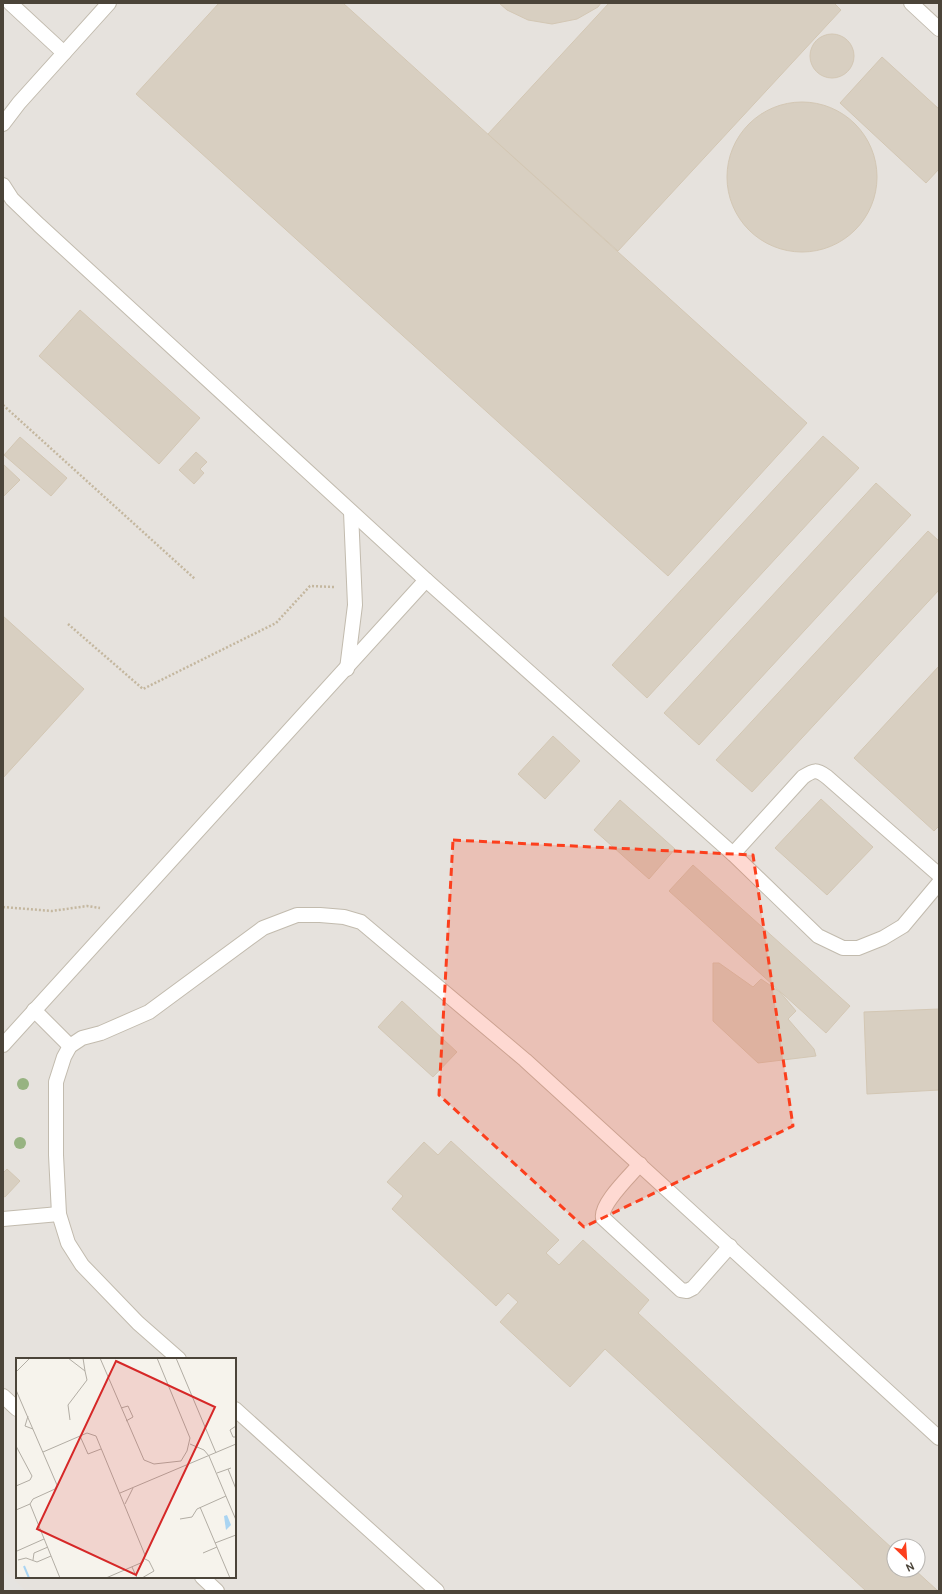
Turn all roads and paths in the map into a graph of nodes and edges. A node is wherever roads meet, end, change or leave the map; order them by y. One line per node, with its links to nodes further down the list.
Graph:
1 (109, 3): 5 (lane)
2 (911, 3): 4 (lane)
3 (15, 5): 5 (lane)
4 (939, 29)
5 (64, 53): 6 (lane)
6 (3, 124)
7 (3, 185): 9 (lane)
8 (3, 405): 10 (path)
9 (351, 512): 11 (lane); 12 (lane)
10 (194, 579)
11 (426, 580): 14 (lane); 15 (lane)
12 (354, 588): 13 (path); 14 (lane)
13 (68, 624)
14 (347, 669): 20 (lane)
15 (733, 854): 16 (lane); 17 (lane)
16 (939, 875)
17 (939, 883)
18 (87, 906): 19 (path)
19 (3, 907)
20 (34, 1010): 21 (lane); 22 (lane)
21 (3, 1045)
22 (70, 1046): 23 (lane); 24 (lane)
23 (640, 1164): 26 (lane); 26 (lane)
24 (59, 1214): 25 (lane); 27 (lane)
25 (3, 1219)
26 (730, 1246): 31 (lane)
27 (178, 1358)
28 (3, 1396): 29 (lane)
29 (16, 1408)
30 (236, 1410): 34 (lane)
31 (939, 1438)
32 (203, 1578): 33 (lane)
33 (217, 1591)
34 (437, 1591)

